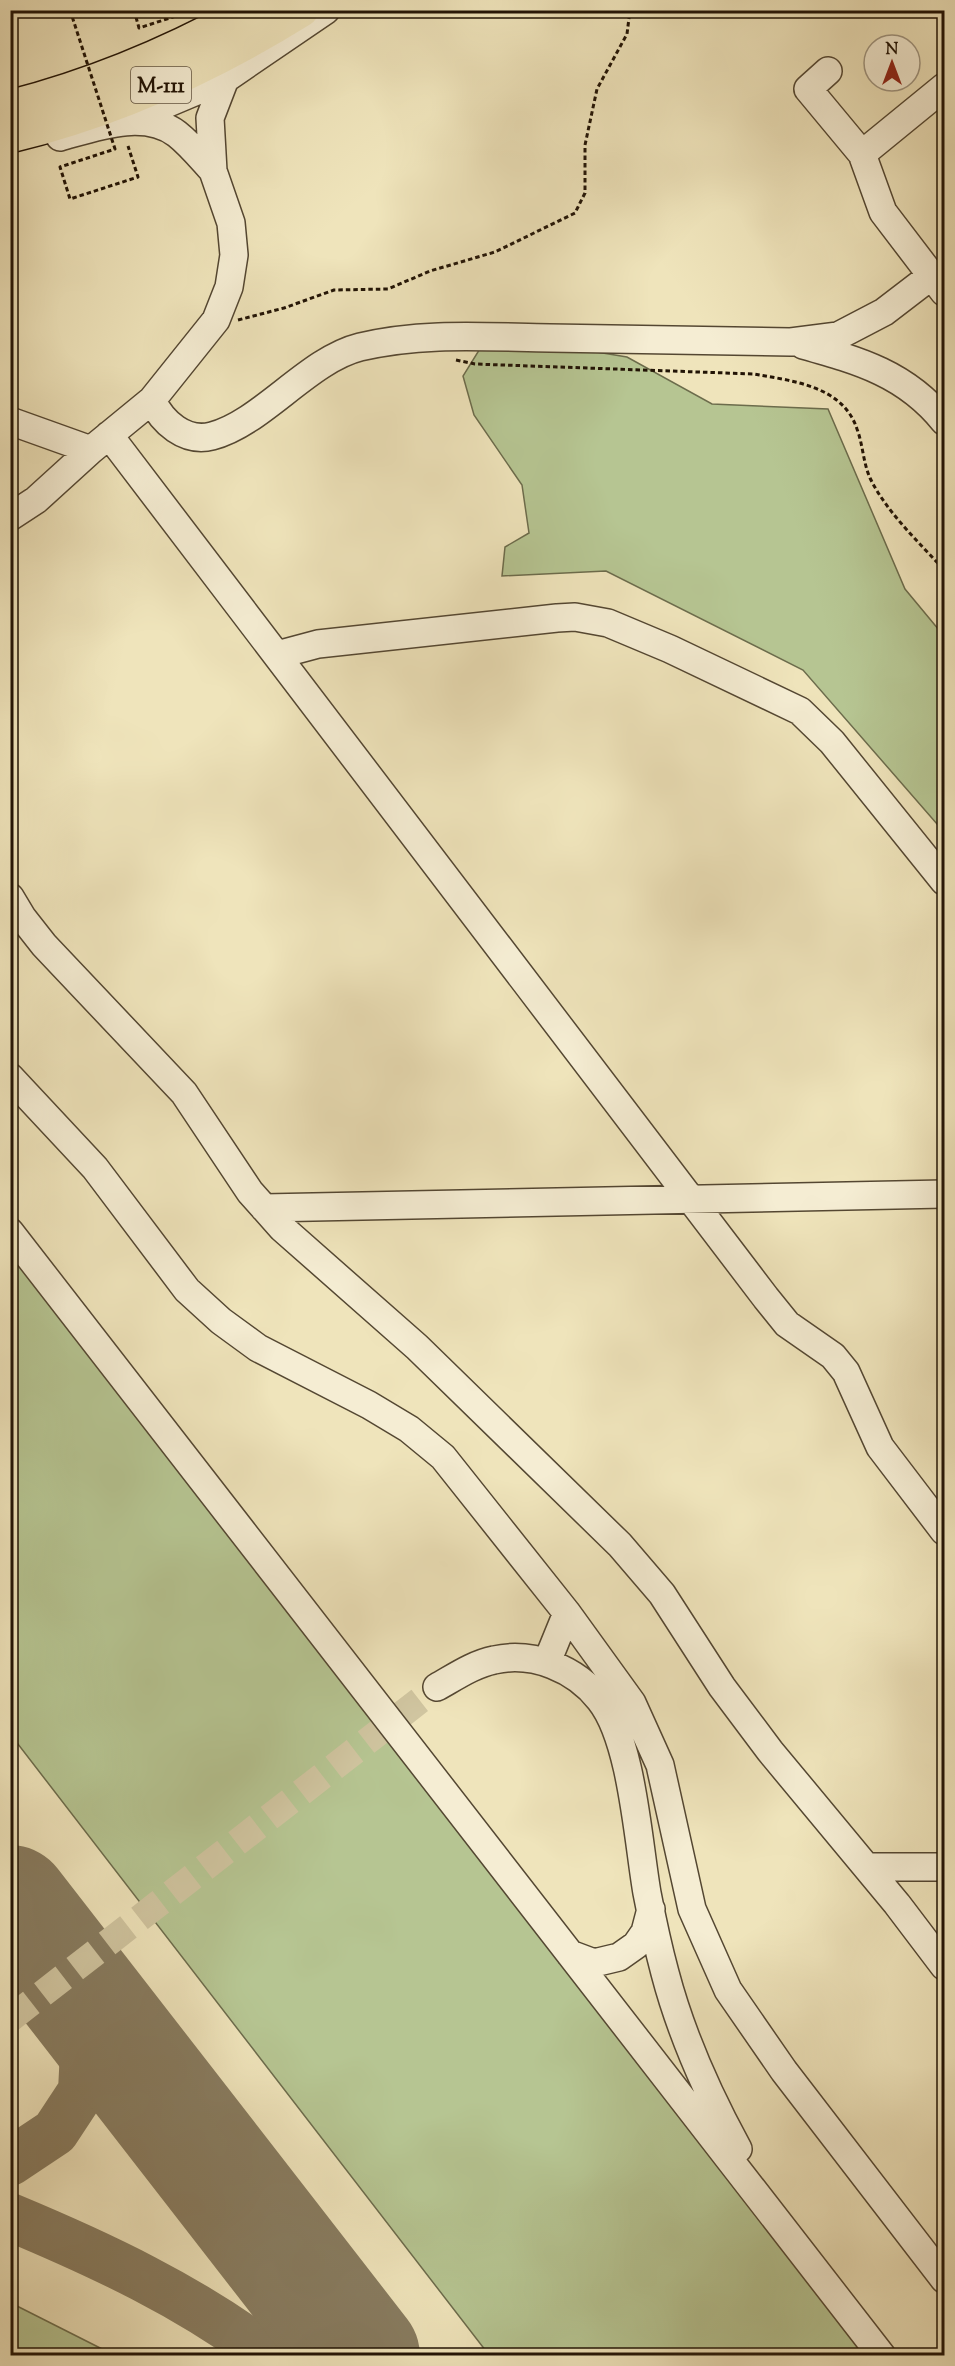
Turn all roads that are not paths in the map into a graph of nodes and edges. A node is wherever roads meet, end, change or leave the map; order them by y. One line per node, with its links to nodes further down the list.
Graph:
1 (249, 10): 7 (main road, M-111)
2 (302, 10): 9 (main road, M-111)
3 (326, 10): 5 (lane, M-111)
4 (828, 71): 11 (lane)
5 (225, 79): 8 (lane, M-111); 12 (lane, M-111)
6 (945, 87): 11 (lane)
7 (10, 107)
8 (128, 133): 10 (lane, M-111); 12 (lane, M-111)
9 (10, 136)
10 (10, 150)
11 (862, 154): 13 (lane)
12 (213, 171): 15 (lane)
13 (938, 284): 14 (lane)
14 (791, 342): 15 (lane); 17 (lane)
15 (152, 400): 18 (lane)
16 (10, 421): 18 (lane)
17 (945, 421)
18 (100, 442): 19 (lane); 20 (lane)
19 (10, 517)
20 (277, 655): 21 (lane); 25 (lane)
21 (945, 881)
22 (10, 897): 26 (lane)
23 (10, 1077): 29 (lane)
24 (945, 1194): 25 (lane)
25 (690, 1197): 26 (lane); 28 (lane)
26 (264, 1208): 32 (lane)
27 (10, 1232): 35 (lane)
28 (945, 1532)
29 (567, 1613): 30 (lane); 38 (lane)
30 (547, 1662): 31 (lane); 34 (lane)
31 (437, 1687)
32 (867, 1867): 33 (lane); 36 (lane)
33 (945, 1867)
34 (651, 1909): 35 (lane); 37 (lane)
35 (570, 1954): 37 (lane)
36 (945, 1966)
37 (776, 2219): 39 (lane)
38 (945, 2279)
39 (882, 2355)

